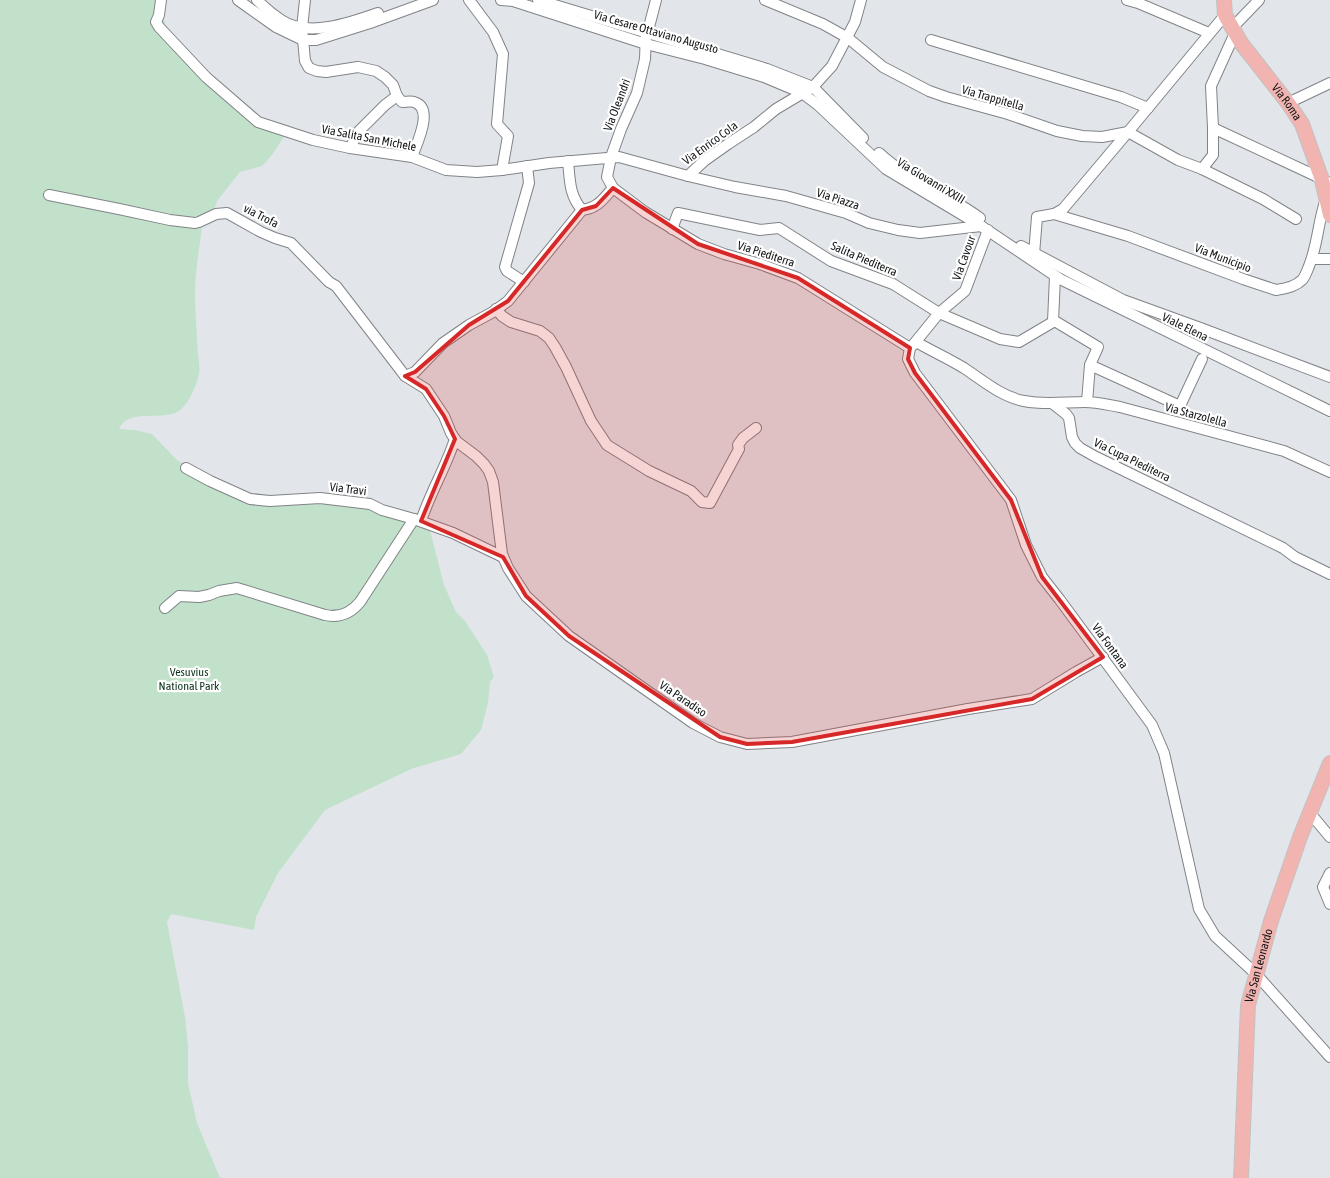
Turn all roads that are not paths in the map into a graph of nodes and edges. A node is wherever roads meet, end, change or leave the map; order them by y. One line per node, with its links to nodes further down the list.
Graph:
1 (161, 0): 33 (street, Via Salita San Michele)
2 (238, 0): 22 (street)
3 (257, 0): 17 (street)
4 (305, 0): 17 (street)
5 (414, 0): 17 (street)
6 (433, 0): 22 (street)
7 (469, 0): 39 (street)
8 (501, 0): 24 (street, Via Cesare Ottaviano Augusto)
9 (538, 0): 19 (street, Via Cesare Ottaviano Augusto)
10 (656, 0): 19 (street, Via Oleandri)
11 (765, 0): 21 (street, Via Trappitella)
12 (861, 0): 21 (street, Via Enrico Cola)
13 (1127, 0): 20 (street)
14 (1224, 0): 16 (main road, Via Roma)
15 (1259, 0): 18 (street)
16 (1225, 15): 18 (main road, Via Roma); 20 (street)
17 (302, 28): 22 (street)
18 (1234, 30): 29 (main road, Via Roma); 31 (street)
19 (646, 32): 24 (street, Via Oleandri); 26 (street, Via Cesare Ottaviano Augusto)
20 (1210, 33): 30 (street)
21 (848, 38): 26 (street, Via Enrico Cola); 32 (street, Via Trappitella)
22 (303, 40): 28 (street)
23 (931, 40): 30 (street)
24 (646, 44): 27 (street, Via Cesare Ottaviano Augusto); 35 (street, Via Oleandri)
25 (1330, 83): 29 (street)
26 (813, 87): 27 (street, Via Enrico Cola); 51 (street, Via Giovanni XXIII)
27 (802, 93): 40 (street, Via Enrico Cola); 50 (street, Via Giovanni XXIII)
28 (397, 96): 33 (street); 34 (street)
29 (1288, 103): 41 (main road, Via Roma)
30 (1148, 108): 32 (street)
31 (1213, 128): 38 (street); 41 (street)
32 (1128, 132): 38 (street); 46 (street)
33 (350, 148): 34 (street, Via Salita San Michele)
34 (412, 157): 39 (street, Via Salita San Michele)
35 (612, 157): 36 (street, Via Salita San Michele); 40 (street, Via Enrico Cola); 42 (street, Via Oleandri)
36 (568, 161): 37 (street, Via Salita San Michele); 45 (street)
37 (527, 166): 39 (street, Via Salita San Michele); 55 (street)
38 (1202, 169): 48 (street)
39 (502, 170)
40 (688, 176): 50 (street, Via Piazza)
41 (1326, 181): 44 (main road, Via Roma)
42 (613, 188): 45 (street); 49 (street, Via Piediterra)
43 (49, 195): 62 (street, via Trofa)
44 (1326, 198): 47 (main road, Via Roma); 52 (street, Via Municipio)
45 (582, 210): 55 (street)
46 (1054, 214): 51 (street); 52 (street, Via Municipio)
47 (1330, 216)
48 (1296, 219)
49 (672, 228): 57 (street, Salita Piediterra); 59 (street, Via Piediterra)
50 (984, 228): 51 (street, Via Giovanni XXIII); 57 (street, Via Cavour)
51 (1033, 257): 54 (street, Viale Elena); 63 (street, Viale Elena)
52 (1312, 259): 53 (street)
53 (1330, 259)
54 (1055, 276): 58 (street); 67 (street, Viale Elena)
55 (524, 282): 56 (street)
56 (496, 310): 62 (street); 69 (street)
57 (939, 313): 58 (street); 59 (street, Via Cavour)
58 (1053, 320): 61 (street)
59 (913, 345): 65 (street); 77 (street, Via Fontana)
60 (1202, 359): 66 (street)
61 (1090, 365): 64 (street); 66 (street)
62 (405, 376): 70 (street, Via Paradiso)
63 (1330, 378)
64 (1086, 402): 65 (street, Via Starzolella); 68 (street, Via Starzolella)
65 (1052, 403): 75 (street, Via Cupa Piediterra)
66 (1180, 406): 68 (street)
67 (1330, 411)
68 (1173, 422): 72 (street, Via Starzolella)
69 (756, 428)
70 (455, 439): 73 (street); 74 (street, Via Paradiso)
71 (186, 468): 73 (street, Via Travi)
72 (1330, 472)
73 (417, 520): 74 (street, Via Travi); 76 (street)
74 (503, 557): 77 (street, Via Paradiso)
75 (1330, 574)
76 (165, 608)
77 (1103, 657): 83 (street, Via Fontana)
78 (1330, 763): 79 (main road, Via San Leonardo)
79 (1310, 813): 80 (street); 83 (main road, Via San Leonardo)
80 (1330, 837)
81 (1330, 873): 82 (street)
82 (1330, 904)
83 (1256, 974): 84 (street, Via Fontana); 85 (main road, Via San Leonardo)
84 (1330, 1057)
85 (1241, 1178)

